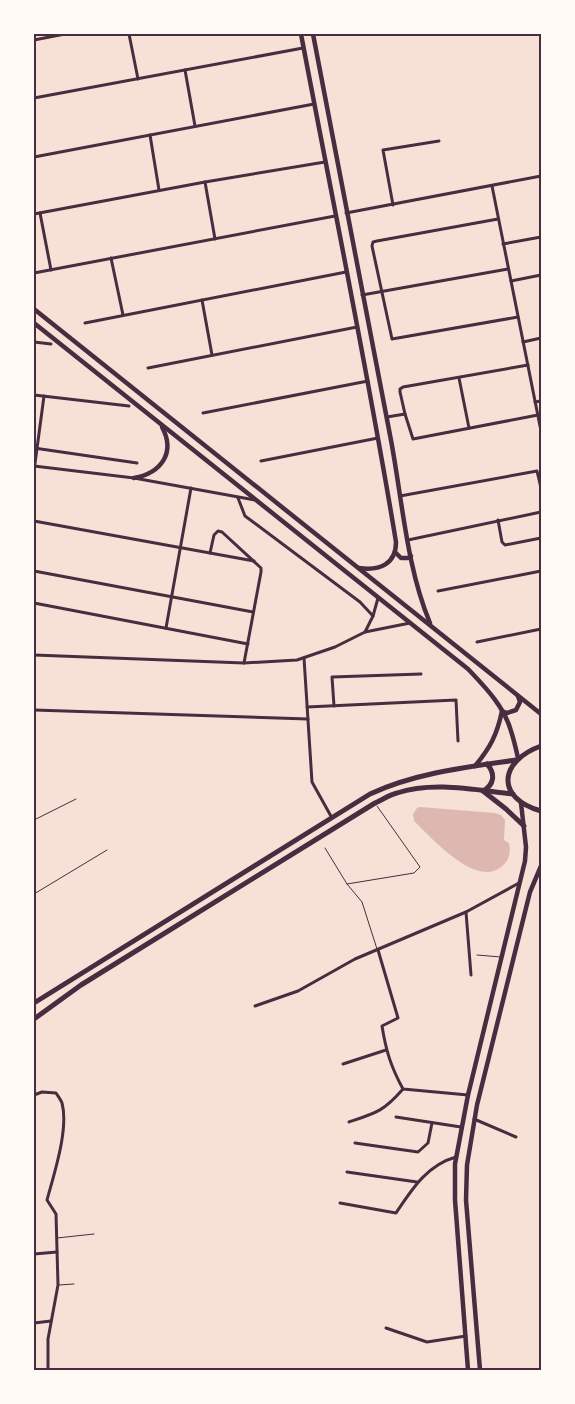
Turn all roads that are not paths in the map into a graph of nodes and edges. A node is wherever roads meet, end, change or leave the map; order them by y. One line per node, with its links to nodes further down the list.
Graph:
1 (65, 34): 5 (street)
2 (129, 34): 9 (street)
3 (301, 34): 6 (main road)
4 (313, 34): 8 (main road)
5 (34, 40)
6 (304, 48): 7 (street); 10 (main road)
7 (185, 70): 9 (street); 13 (street)
8 (321, 77): 10 (main road); 25 (main road)
9 (138, 79): 11 (street)
10 (310, 79): 12 (main road)
11 (34, 98)
12 (314, 104): 13 (street); 17 (main road)
13 (195, 126): 14 (street)
14 (150, 135): 16 (street); 21 (street)
15 (439, 141): 22 (street)
16 (34, 157)
17 (325, 162): 19 (street); 26 (main road)
18 (541, 176): 20 (street)
19 (205, 182): 21 (street); 29 (street)
20 (492, 186): 22 (street); 27 (street)
21 (159, 190): 23 (street)
22 (393, 205): 25 (street)
23 (40, 213): 24 (street); 33 (street)
24 (34, 214)
25 (346, 214): 39 (main road)
26 (335, 216): 29 (street); 34 (main road)
27 (498, 219): 30 (street); 38 (street)
28 (541, 237): 30 (street)
29 (215, 239): 31 (street)
30 (504, 244): 32 (street)
31 (111, 258): 33 (street); 42 (street)
32 (508, 269): 37 (street); 38 (street)
33 (51, 270): 35 (street)
34 (346, 272): 40 (street); 46 (main road)
35 (34, 273)
36 (541, 275): 37 (street)
37 (511, 281): 43 (street)
38 (382, 292): 39 (street); 43 (street)
39 (362, 295): 64 (main road)
40 (202, 300): 42 (street); 51 (street)
41 (34, 309): 90 (main road)
42 (123, 315): 45 (street)
43 (518, 317): 49 (street)
44 (34, 323): 65 (main road)
45 (85, 323)
46 (357, 327): 51 (street); 55 (main road)
47 (541, 338): 49 (street)
48 (34, 342): 50 (street)
49 (523, 342): 52 (street)
50 (51, 344)
51 (212, 355): 53 (street)
52 (528, 365): 54 (street); 59 (street)
53 (148, 368)
54 (459, 378): 62 (street); 66 (street)
55 (368, 382): 61 (street); 68 (main road)
56 (34, 395): 57 (street)
57 (44, 396): 60 (street); 69 (street)
58 (541, 401): 59 (street)
59 (535, 402): 63 (street)
60 (129, 406)
61 (203, 413)
62 (405, 414): 64 (street); 66 (street)
63 (538, 415): 66 (street); 67 (street)
64 (387, 418): 77 (main road)
65 (160, 424): 74 (main road); 79 (main road)
66 (469, 428)
67 (541, 431)
68 (379, 437): 70 (street); 87 (main road)
69 (35, 449): 71 (street); 72 (street)
70 (261, 461)
71 (137, 463)
72 (34, 466): 73 (street); 74 (street)
73 (34, 471)
74 (134, 478): 75 (street)
75 (192, 488): 78 (street); 85 (street)
76 (541, 488): 77 (street)
77 (400, 496): 84 (main road)
78 (237, 497): 79 (street); 98 (street)
79 (256, 500): 95 (main road)
80 (541, 512): 81 (street)
81 (498, 520): 83 (street); 84 (street)
82 (34, 522): 85 (street)
83 (541, 538)
84 (408, 540): 88 (main road)
85 (181, 548): 86 (street); 94 (street)
86 (210, 553): 89 (street); 89 (street)
87 (396, 553): 88 (main road); 90 (main road)
88 (411, 556): 100 (main road)
89 (254, 561): 97 (street)
90 (358, 568): 100 (main road)
91 (34, 571): 94 (street)
92 (541, 571): 93 (street)
93 (438, 591)
94 (172, 597): 97 (street); 101 (street)
95 (378, 598): 98 (street); 99 (main road)
96 (34, 603): 101 (street)
97 (254, 612): 105 (street)
98 (373, 616): 103 (street)
99 (410, 623): 103 (street); 114 (main road)
100 (430, 625): 110 (main road)
101 (166, 628): 105 (street)
102 (541, 629): 104 (street)
103 (365, 632): 107 (street)
104 (477, 642)
105 (248, 644): 108 (street)
106 (34, 655): 108 (street)
107 (304, 658): 108 (street); 112 (street)
108 (244, 663)
109 (421, 674): 111 (street)
110 (516, 693): 114 (main road); 115 (main road)
111 (334, 706): 112 (street); 117 (street)
112 (308, 707): 116 (street)
113 (34, 710): 116 (street)
114 (502, 711): 119 (main road); 121 (main road)
115 (541, 714)
116 (308, 719): 128 (street)
117 (458, 741)
118 (541, 746): 119 (main road)
119 (517, 759): 120 (main road); 123 (main road)
120 (487, 764): 121 (main road); 122 (main road)
121 (475, 766): 128 (main road)
122 (483, 791): 123 (main road); 125 (main road); 130 (main road)
123 (513, 794): 126 (main road)
124 (76, 799): 129 (lane)
125 (375, 803): 136 (lane); 149 (main road)
126 (521, 804): 127 (main road); 130 (main road)
127 (541, 811)
128 (332, 818): 147 (main road)
129 (34, 820)
130 (524, 826): 135 (main road)
131 (325, 848): 136 (lane)
132 (107, 850): 139 (lane)
133 (541, 866): 134 (main road)
134 (539, 876): 156 (main road)
135 (520, 883): 140 (street); 144 (main road)
136 (347, 884): 142 (lane)
137 (541, 886): 138 (lane)
138 (541, 892)
139 (34, 894)
140 (466, 912): 142 (street); 146 (street)
141 (541, 939): 145 (lane)
142 (378, 950): 148 (street); 150 (street)
143 (477, 955): 144 (lane)
144 (502, 957): 154 (main road)
145 (541, 965)
146 (471, 975)
147 (34, 1003)
148 (255, 1006)
149 (34, 1019)
150 (386, 1050): 151 (street); 152 (street)
151 (344, 1064)
152 (403, 1089): 154 (street); 157 (street)
153 (34, 1095): 167 (street)
154 (468, 1095): 159 (main road)
155 (396, 1117): 158 (street)
156 (474, 1119): 160 (street); 172 (main road)
157 (349, 1122)
158 (432, 1123): 159 (street); 161 (street)
159 (461, 1128): 162 (main road)
160 (516, 1137)
161 (356, 1143)
162 (456, 1157): 164 (street); 173 (main road)
163 (347, 1172): 164 (street)
164 (417, 1182): 165 (street)
165 (340, 1203)
166 (94, 1234): 167 (lane)
167 (56, 1238): 168 (street)
168 (57, 1252): 169 (street); 171 (street)
169 (34, 1254)
170 (74, 1284): 171 (lane)
171 (58, 1285): 174 (street)
172 (473, 1290): 173 (main road); 180 (main road)
173 (462, 1291): 177 (main road)
174 (51, 1321): 175 (street); 178 (street)
175 (34, 1323)
176 (386, 1328): 177 (street)
177 (466, 1336): 179 (main road)
178 (48, 1370)
179 (468, 1370)
180 (480, 1370)

